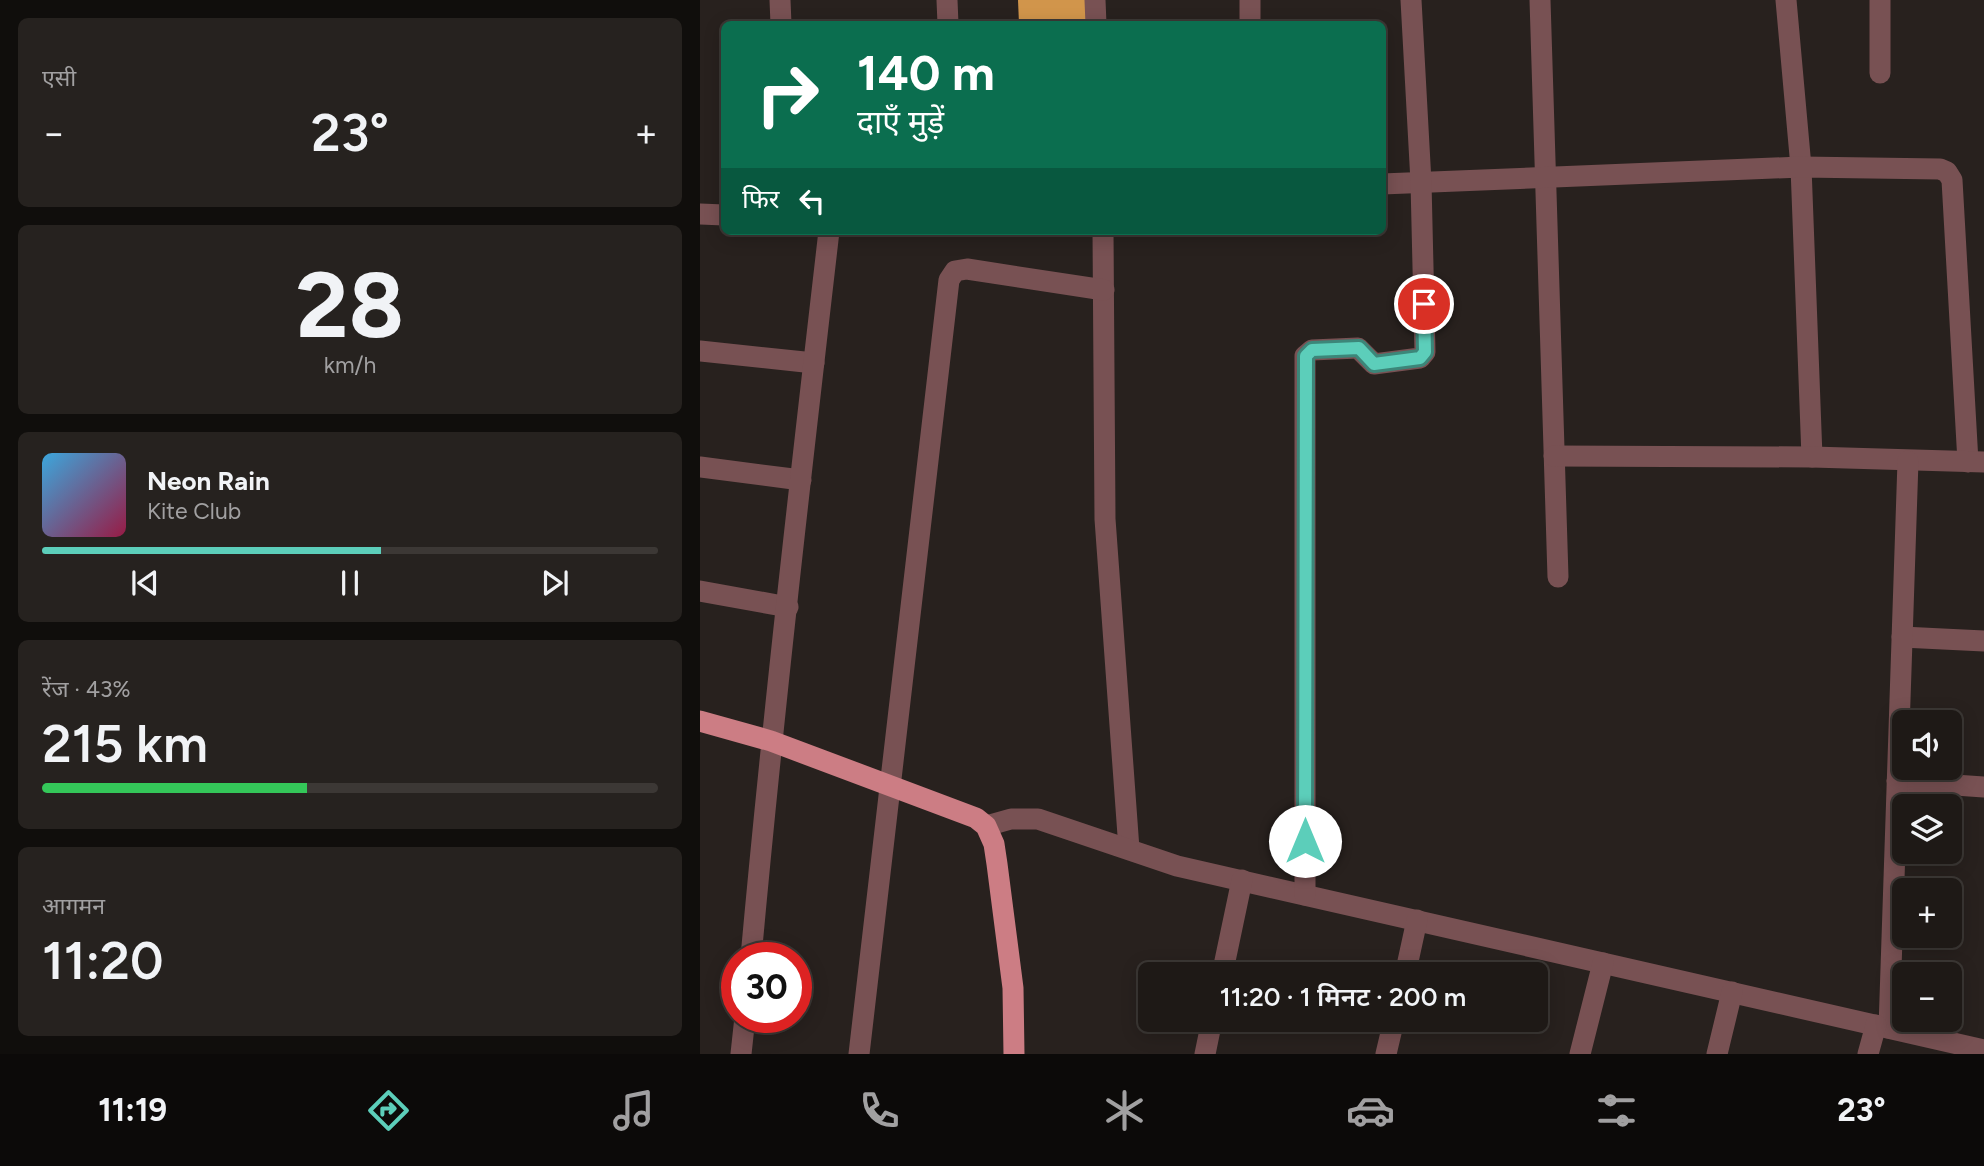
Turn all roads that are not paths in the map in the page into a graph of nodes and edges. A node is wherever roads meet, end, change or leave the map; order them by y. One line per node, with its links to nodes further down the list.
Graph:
1 (780, 0): 9 (street)
2 (947, 0): 10 (street)
3 (1095, 0): 11 (street)
4 (1250, 0): 12 (street)
5 (1411, 0): 16 (street)
6 (1540, 0): 15 (street)
7 (1786, 0): 14 (street)
8 (1880, 0): 13 (street)
9 (780, 21)
10 (948, 21)
11 (1096, 21)
12 (1250, 21)
13 (1881, 73)
14 (1801, 167): 15 (street); 26 (street); 28 (street)
15 (1545, 176): 16 (street); 25 (street)
16 (1421, 182): 17 (street); 44 (street)
17 (1386, 184)
18 (700, 214): 19 (street)
19 (721, 215)
20 (829, 235): 24 (street)
21 (1103, 235): 22 (street)
22 (1104, 290): 39 (street); 42 (street)
23 (700, 351): 24 (street)
24 (814, 363): 30 (street)
25 (1554, 456): 26 (street); 31 (street)
26 (1812, 457): 27 (street)
27 (1908, 461): 28 (street); 34 (street)
28 (1976, 462)
29 (700, 467): 30 (street)
30 (800, 480): 33 (street)
31 (1558, 577)
32 (700, 591): 33 (street)
33 (788, 607): 37 (street)
34 (1902, 637): 35 (street); 38 (street)
35 (1984, 641)
36 (700, 721): 37 (main road)
37 (771, 741): 39 (main road); 46 (street)
38 (1897, 781): 40 (street); 51 (street)
39 (890, 787): 41 (main road); 57 (street)
40 (1984, 788)
41 (986, 826): 42 (street); 58 (main road)
42 (1129, 849): 43 (street)
43 (1242, 880): 44 (street); 47 (street)
44 (1305, 895): 45 (street)
45 (1417, 920): 48 (street); 49 (street)
46 (752, 942)
47 (1225, 962)
48 (1408, 962)
49 (1603, 962): 50 (street); 61 (street)
50 (1732, 992): 51 (street); 62 (street)
51 (1883, 1027): 55 (street); 63 (street)
52 (1210, 1032): 59 (street)
53 (1391, 1032): 60 (street)
54 (743, 1033): 56 (street)
55 (1984, 1050)
56 (741, 1054)
57 (859, 1054)
58 (1014, 1054)
59 (1205, 1054)
60 (1386, 1054)
61 (1580, 1054)
62 (1717, 1054)
63 (1868, 1054)

